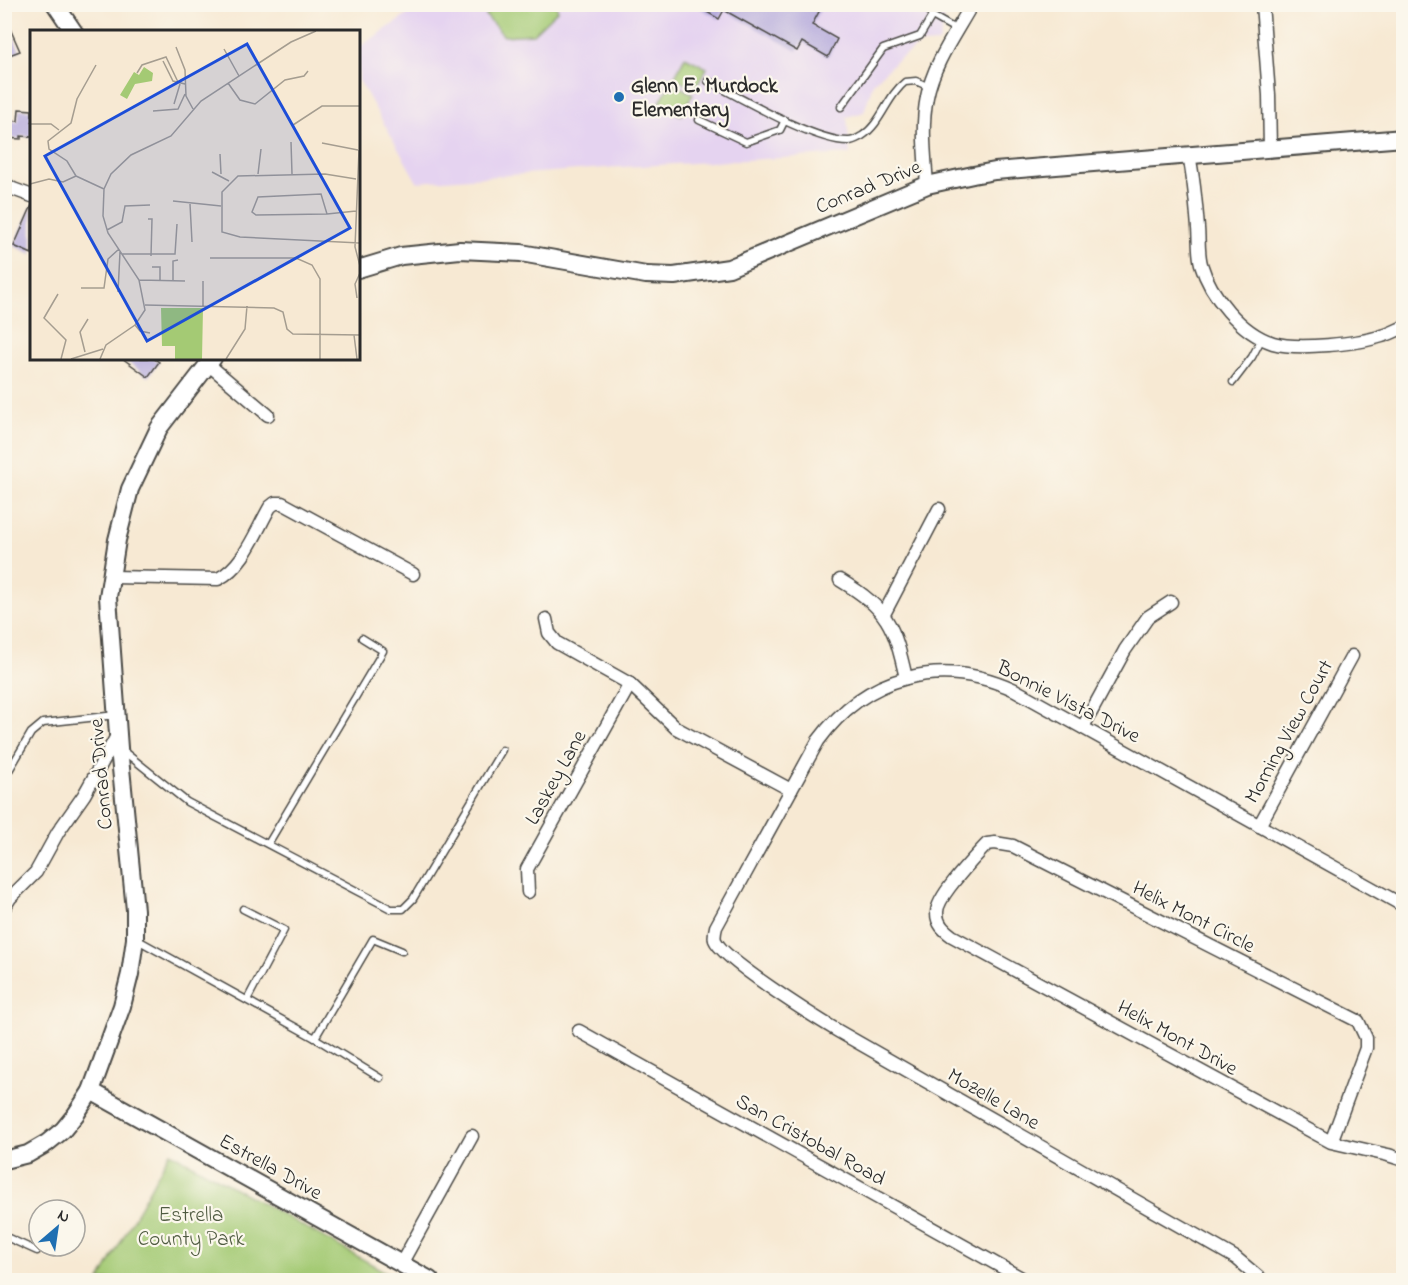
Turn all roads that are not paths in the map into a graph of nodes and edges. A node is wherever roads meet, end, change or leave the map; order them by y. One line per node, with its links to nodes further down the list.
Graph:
1 (55, 4): 6 (street)
2 (926, 4): 5 (lane)
3 (972, 4): 7 (street)
4 (1262, 4): 14 (street)
5 (932, 16): 7 (lane); 10 (lane)
6 (73, 30)
7 (958, 30): 9 (street)
8 (708, 81): 12 (lane)
9 (930, 87): 12 (lane); 17 (street)
10 (841, 107)
11 (699, 120): 12 (lane)
12 (785, 120)
13 (1404, 138): 14 (street, Conrad Drive)
14 (1270, 149): 15 (street, Conrad Drive)
15 (1189, 155): 17 (street, Conrad Drive); 21 (street)
16 (4, 183): 18 (street)
17 (927, 185): 19 (street, Conrad Drive)
18 (30, 195)
19 (360, 268)
20 (1404, 327): 21 (street)
21 (1262, 338): 23 (lane)
22 (210, 362): 24 (street); 27 (street, Conrad Drive)
23 (1233, 382)
24 (268, 416)
25 (939, 509): 30 (street)
26 (413, 574): 27 (street)
27 (112, 576): 36 (street, Conrad Drive)
28 (840, 580): 30 (street)
29 (1171, 602): 37 (street)
30 (884, 614): 34 (street)
31 (546, 620): 35 (street)
32 (362, 638): 43 (lane)
33 (1352, 656): 42 (street, Morning View Court)
34 (906, 678): 37 (street, Bonnie Vista Drive); 41 (street, Bonnie Vista Drive)
35 (630, 684): 41 (street); 44 (street, Laskey Lane)
36 (117, 715): 38 (street, Conrad Drive); 40 (lane)
37 (1083, 727): 42 (street, Bonnie Vista Drive)
38 (119, 740): 43 (lane); 46 (street); 49 (street, Conrad Drive)
39 (502, 750): 43 (lane)
40 (4, 779)
41 (791, 790): 50 (street, Bonnie Vista Drive)
42 (1259, 826): 45 (street, Bonnie Vista Drive)
43 (268, 844)
44 (528, 892)
45 (1404, 906)
46 (4, 908)
47 (243, 909): 52 (lane)
48 (942, 928): 58 (street, Helix Mont Drive); 58 (street, Helix Mont Circle)
49 (135, 939): 52 (lane); 56 (street, Conrad Drive)
50 (715, 939): 66 (street, Mozelle Lane)
51 (402, 951): 54 (lane)
52 (247, 1000): 54 (lane)
53 (579, 1031): 65 (street, San Cristobal Road)
54 (315, 1038): 55 (lane)
55 (380, 1078)
56 (91, 1091): 59 (street, Conrad Drive); 63 (street, Estrella Drive)
57 (472, 1136): 63 (street)
58 (1331, 1142): 60 (street, Helix Mont Drive)
59 (4, 1160)
60 (1404, 1160)
61 (4, 1236): 62 (lane)
62 (27, 1246)
63 (401, 1264): 64 (street, Estrella Drive)
64 (430, 1281)
65 (1025, 1281)
66 (1262, 1281)

